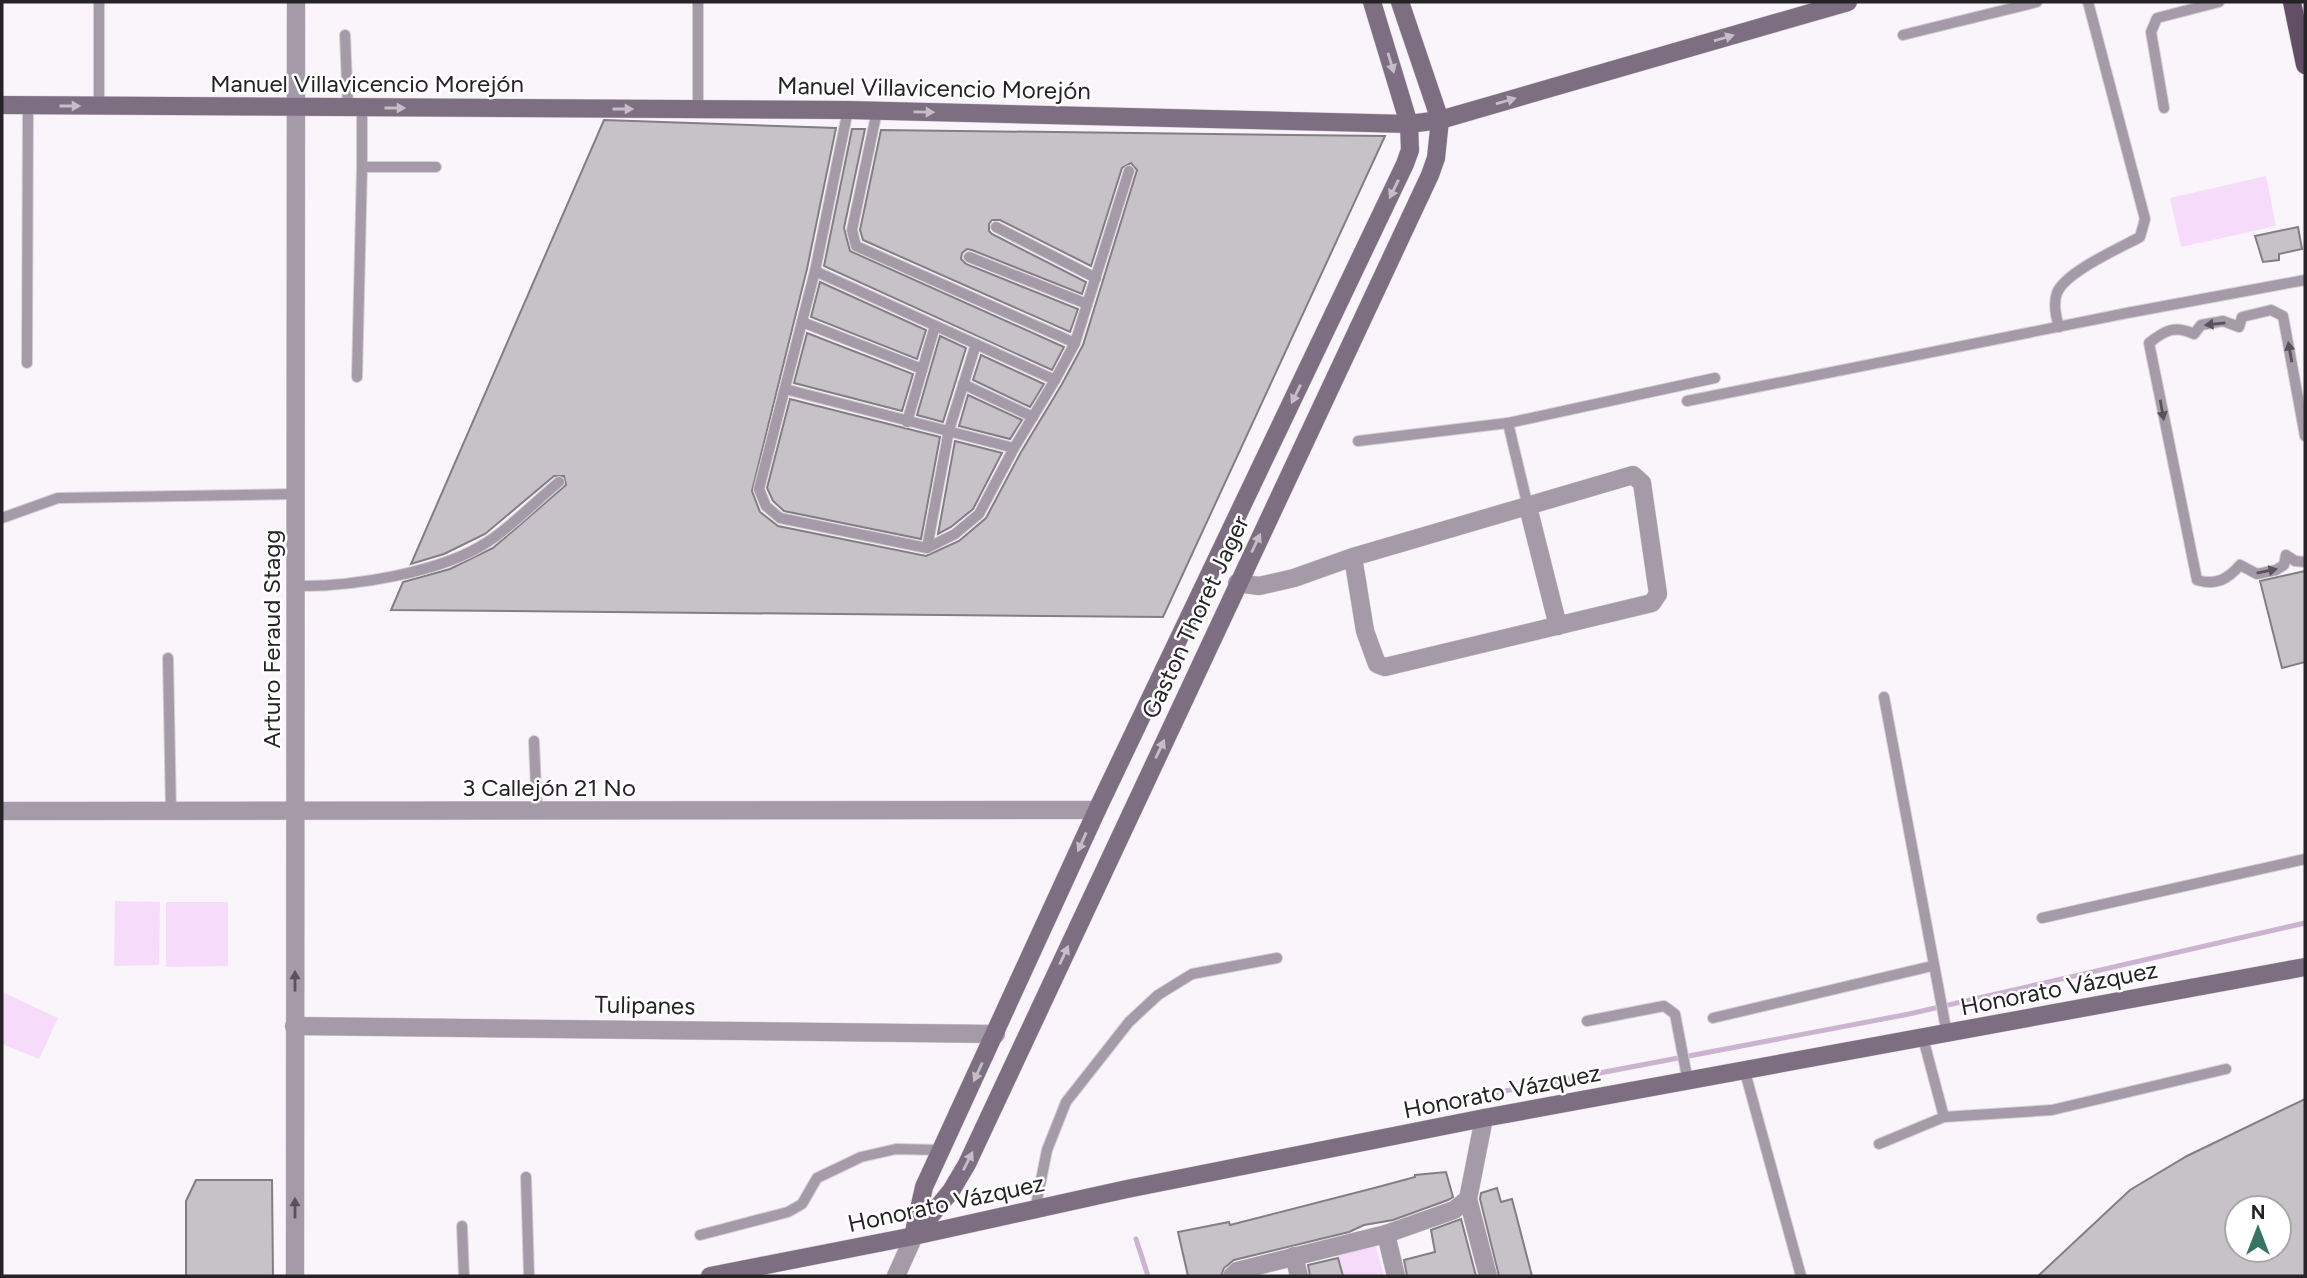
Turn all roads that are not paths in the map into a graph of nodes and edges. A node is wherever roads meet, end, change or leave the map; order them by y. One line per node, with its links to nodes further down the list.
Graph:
1 (99, 2): 16 (lane)
2 (296, 2): 17 (street, Arturo Feraud Stagg)
3 (698, 2): 20 (lane)
4 (1372, 2): 24 (street, Gaston Thoret Jager, one-way to 24)
5 (1400, 2): 23 (street, Gaston Thoret Jager)
6 (1848, 2): 23 (street, Manuel Villavicencio Morejón, one-way to 6)
7 (2037, 2): 12 (lane)
8 (2088, 2): 36 (lane)
9 (2219, 2): 19 (lane)
10 (2292, 2): 13 (main road)
11 (345, 35): 18 (lane)
12 (1903, 35)
13 (2305, 65)
14 (2, 105): 15 (street, Manuel Villavicencio Morejón)
15 (28, 106): 16 (street, Manuel Villavicencio Morejón, one-way to 16); 39 (lane)
16 (99, 106): 17 (street, Manuel Villavicencio Morejón)
17 (297, 108): 18 (street, Manuel Villavicencio Morejón); 55 (street, Arturo Feraud Stagg)
18 (355, 108): 20 (street, Manuel Villavicencio Morejón, one-way to 20); 25 (lane)
19 (2164, 108)
20 (698, 109): 21 (street, Manuel Villavicencio Morejón)
21 (848, 110): 22 (street, Manuel Villavicencio Morejón); 30 (lane)
22 (877, 111): 24 (street, Manuel Villavicencio Morejón, one-way to 24); 37 (lane)
23 (1440, 120): 24 (street, Manuel Villavicencio Morejón); 61 (street, Gaston Thoret Jager, one-way to 23)
24 (1409, 124): 67 (street, Gaston Thoret Jager, one-way to 67)
25 (362, 167): 26 (lane); 41 (lane)
26 (436, 167)
27 (1129, 171): 31 (lane)
28 (996, 227): 31 (lane)
29 (969, 257): 33 (lane)
30 (815, 271): 34 (lane); 35 (lane)
31 (1096, 278): 33 (lane)
32 (2305, 280): 36 (lane)
33 (1087, 304): 37 (lane)
34 (802, 322): 40 (lane); 45 (lane)
35 (935, 326): 38 (lane); 40 (lane)
36 (2059, 327): 46 (lane)
37 (1075, 343): 43 (lane)
38 (975, 344): 43 (lane); 44 (lane)
39 (27, 363)
40 (922, 369): 48 (lane)
41 (357, 377)
42 (1715, 378): 49 (lane)
43 (1055, 380): 47 (lane)
44 (963, 384): 47 (lane); 50 (lane)
45 (785, 389): 48 (lane); 58 (lane)
46 (1688, 401)
47 (1033, 417): 53 (lane)
48 (907, 422): 50 (lane)
49 (1508, 423): 52 (lane); 56 (lane)
50 (949, 430): 53 (lane); 58 (lane)
51 (2305, 436): 60 (lane, one-way to 60)
52 (1357, 441)
53 (1014, 448): 58 (lane)
54 (559, 482): 62 (lane)
55 (295, 494): 57 (lane); 62 (street, Arturo Feraud Stagg)
56 (1528, 507): 59 (street); 63 (street); 63 (street)
57 (2, 519)
58 (927, 548)
59 (1353, 557): 61 (street); 63 (street)
60 (2305, 562)
61 (1237, 583): 96 (street, Gaston Thoret Jager, one-way to 61)
62 (295, 586): 71 (street, Arturo Feraud Stagg)
63 (1558, 626)
64 (168, 657): 69 (lane)
65 (1884, 697): 75 (lane)
66 (534, 741): 70 (lane)
67 (1097, 810): 70 (street, 3 Callejón 21 No); 80 (street, Gaston Thoret Jager, one-way to 80)
68 (2, 811): 69 (street, 3 Callejón 21 No)
69 (171, 812): 71 (street, 3 Callejón 21 No)
70 (537, 812): 71 (street, 3 Callejón 21 No)
71 (295, 813): 79 (street, Arturo Feraud Stagg, one-way to 71)
72 (2305, 859): 73 (lane)
73 (2042, 918)
74 (1277, 958): 92 (lane)
75 (1932, 966): 77 (lane); 81 (lane)
76 (2305, 967): 81 (street, Honorato Vázquez)
77 (1713, 1018)
78 (1587, 1021): 85 (lane)
79 (295, 1026): 80 (street, Tulipanes); 98 (street, Arturo Feraud Stagg, one-way to 79)
80 (996, 1034): 89 (street, Gaston Thoret Jager, one-way to 89)
81 (1947, 1034): 82 (street, Honorato Vázquez)
82 (1923, 1038): 84 (street, Honorato Vázquez); 86 (lane)
83 (2226, 1069): 86 (lane)
84 (1745, 1072): 85 (street, Honorato Vázquez); 107 (lane)
85 (1688, 1082): 87 (street, Honorato Vázquez)
86 (1944, 1117): 88 (lane)
87 (1485, 1118): 91 (street); 92 (street, Honorato Vázquez)
88 (1879, 1144)
89 (941, 1150): 94 (lane); 96 (street, Gaston Thoret Jager)
90 (526, 1177): 100 (lane)
91 (1468, 1199): 95 (street); 106 (street)
92 (1035, 1210): 96 (street, Honorato Vázquez)
93 (462, 1226): 99 (lane)
94 (700, 1234)
95 (1386, 1234): 97 (street); 105 (street)
96 (914, 1236): 101 (street, Honorato Vázquez); 102 (street, Gaston Thoret Jager)
97 (1294, 1256): 103 (street); 104 (street)
98 (295, 1276)
99 (464, 1276)
100 (529, 1276)
101 (710, 1276)
102 (896, 1276)
103 (1232, 1276)
104 (1299, 1276)
105 (1396, 1276)
106 (1488, 1276)
107 (1801, 1276)

